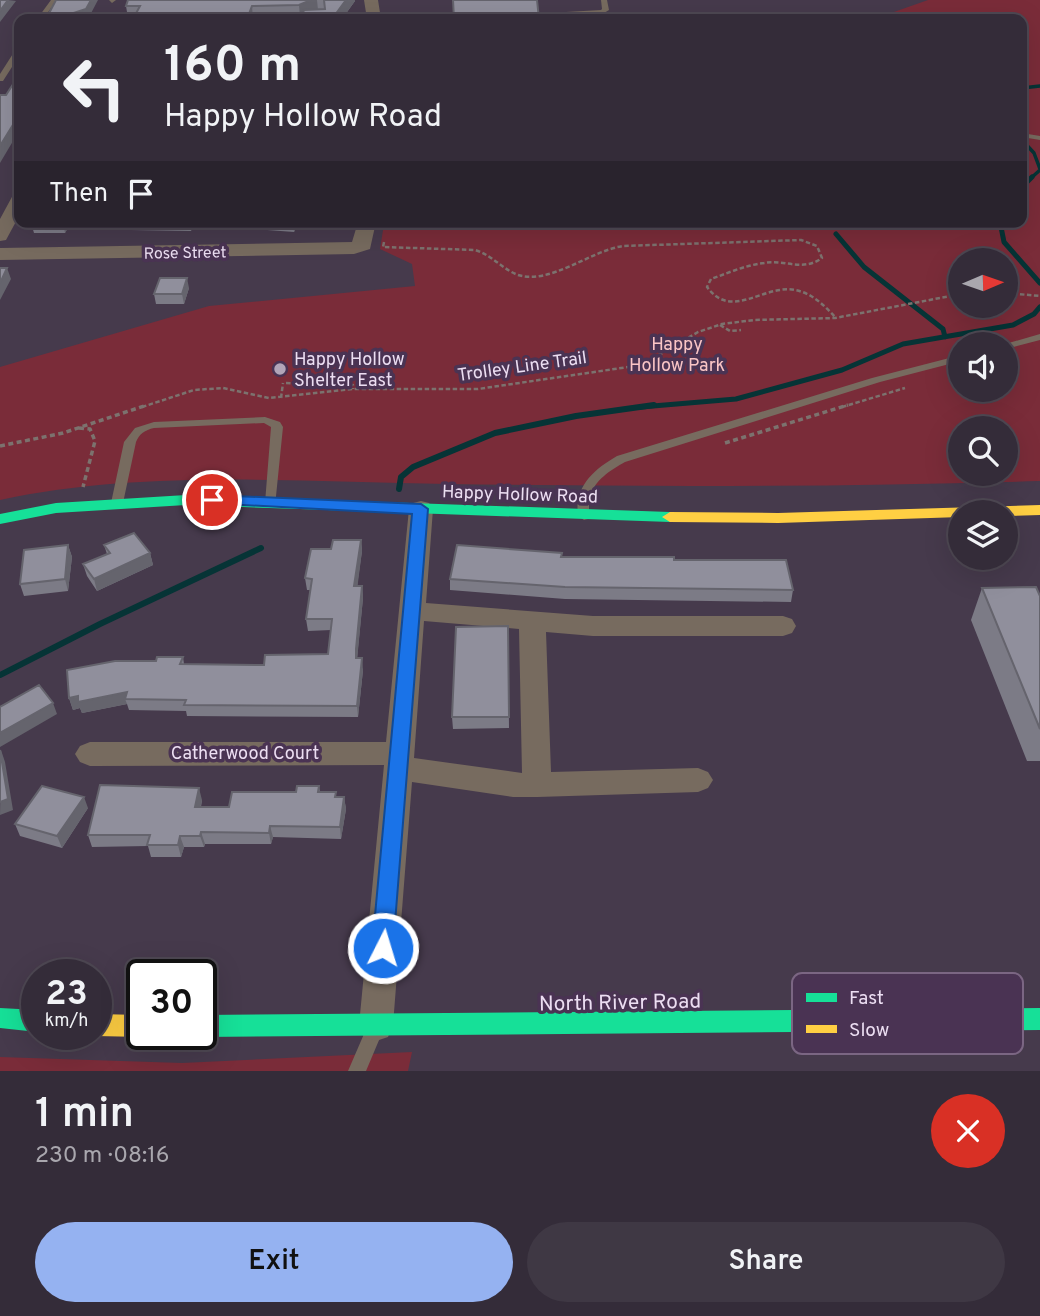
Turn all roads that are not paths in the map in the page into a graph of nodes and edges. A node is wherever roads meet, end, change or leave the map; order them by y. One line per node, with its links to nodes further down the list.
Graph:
1 (604, 0): 2 (lane)
2 (566, 14)
3 (14, 58): 4 (lane)
4 (0, 79)
5 (14, 209): 7 (street)
6 (372, 232): 8 (street, Rose Street)
7 (0, 236)
8 (0, 254)
9 (1040, 337): 10 (lane)
10 (1018, 343)
11 (948, 361): 16 (lane)
12 (118, 497): 13 (main road, Happy Hollow Road); 13 (lane); 17 (main road, Happy Hollow Road)
13 (271, 503): 14 (main road, Happy Hollow Road)
14 (421, 509): 16 (main road, Happy Hollow Road); 18 (street)
15 (1040, 510): 16 (main road, Happy Hollow Road)
16 (584, 516)
17 (0, 519)
18 (412, 611): 19 (street); 22 (street)
19 (532, 620): 20 (street); 24 (street)
20 (783, 626)
21 (90, 754): 22 (street, Catherwood Court)
22 (399, 760): 24 (street, Catherwood Court); 28 (street)
23 (698, 780): 24 (street, Catherwood Court)
24 (537, 785)
25 (0, 1018): 26 (main road)
26 (21, 1020)
27 (792, 1021): 28 (main road, North River Road)
28 (376, 1025): 29 (main road, North River Road); 30 (lane)
29 (217, 1026)
30 (357, 1071)

